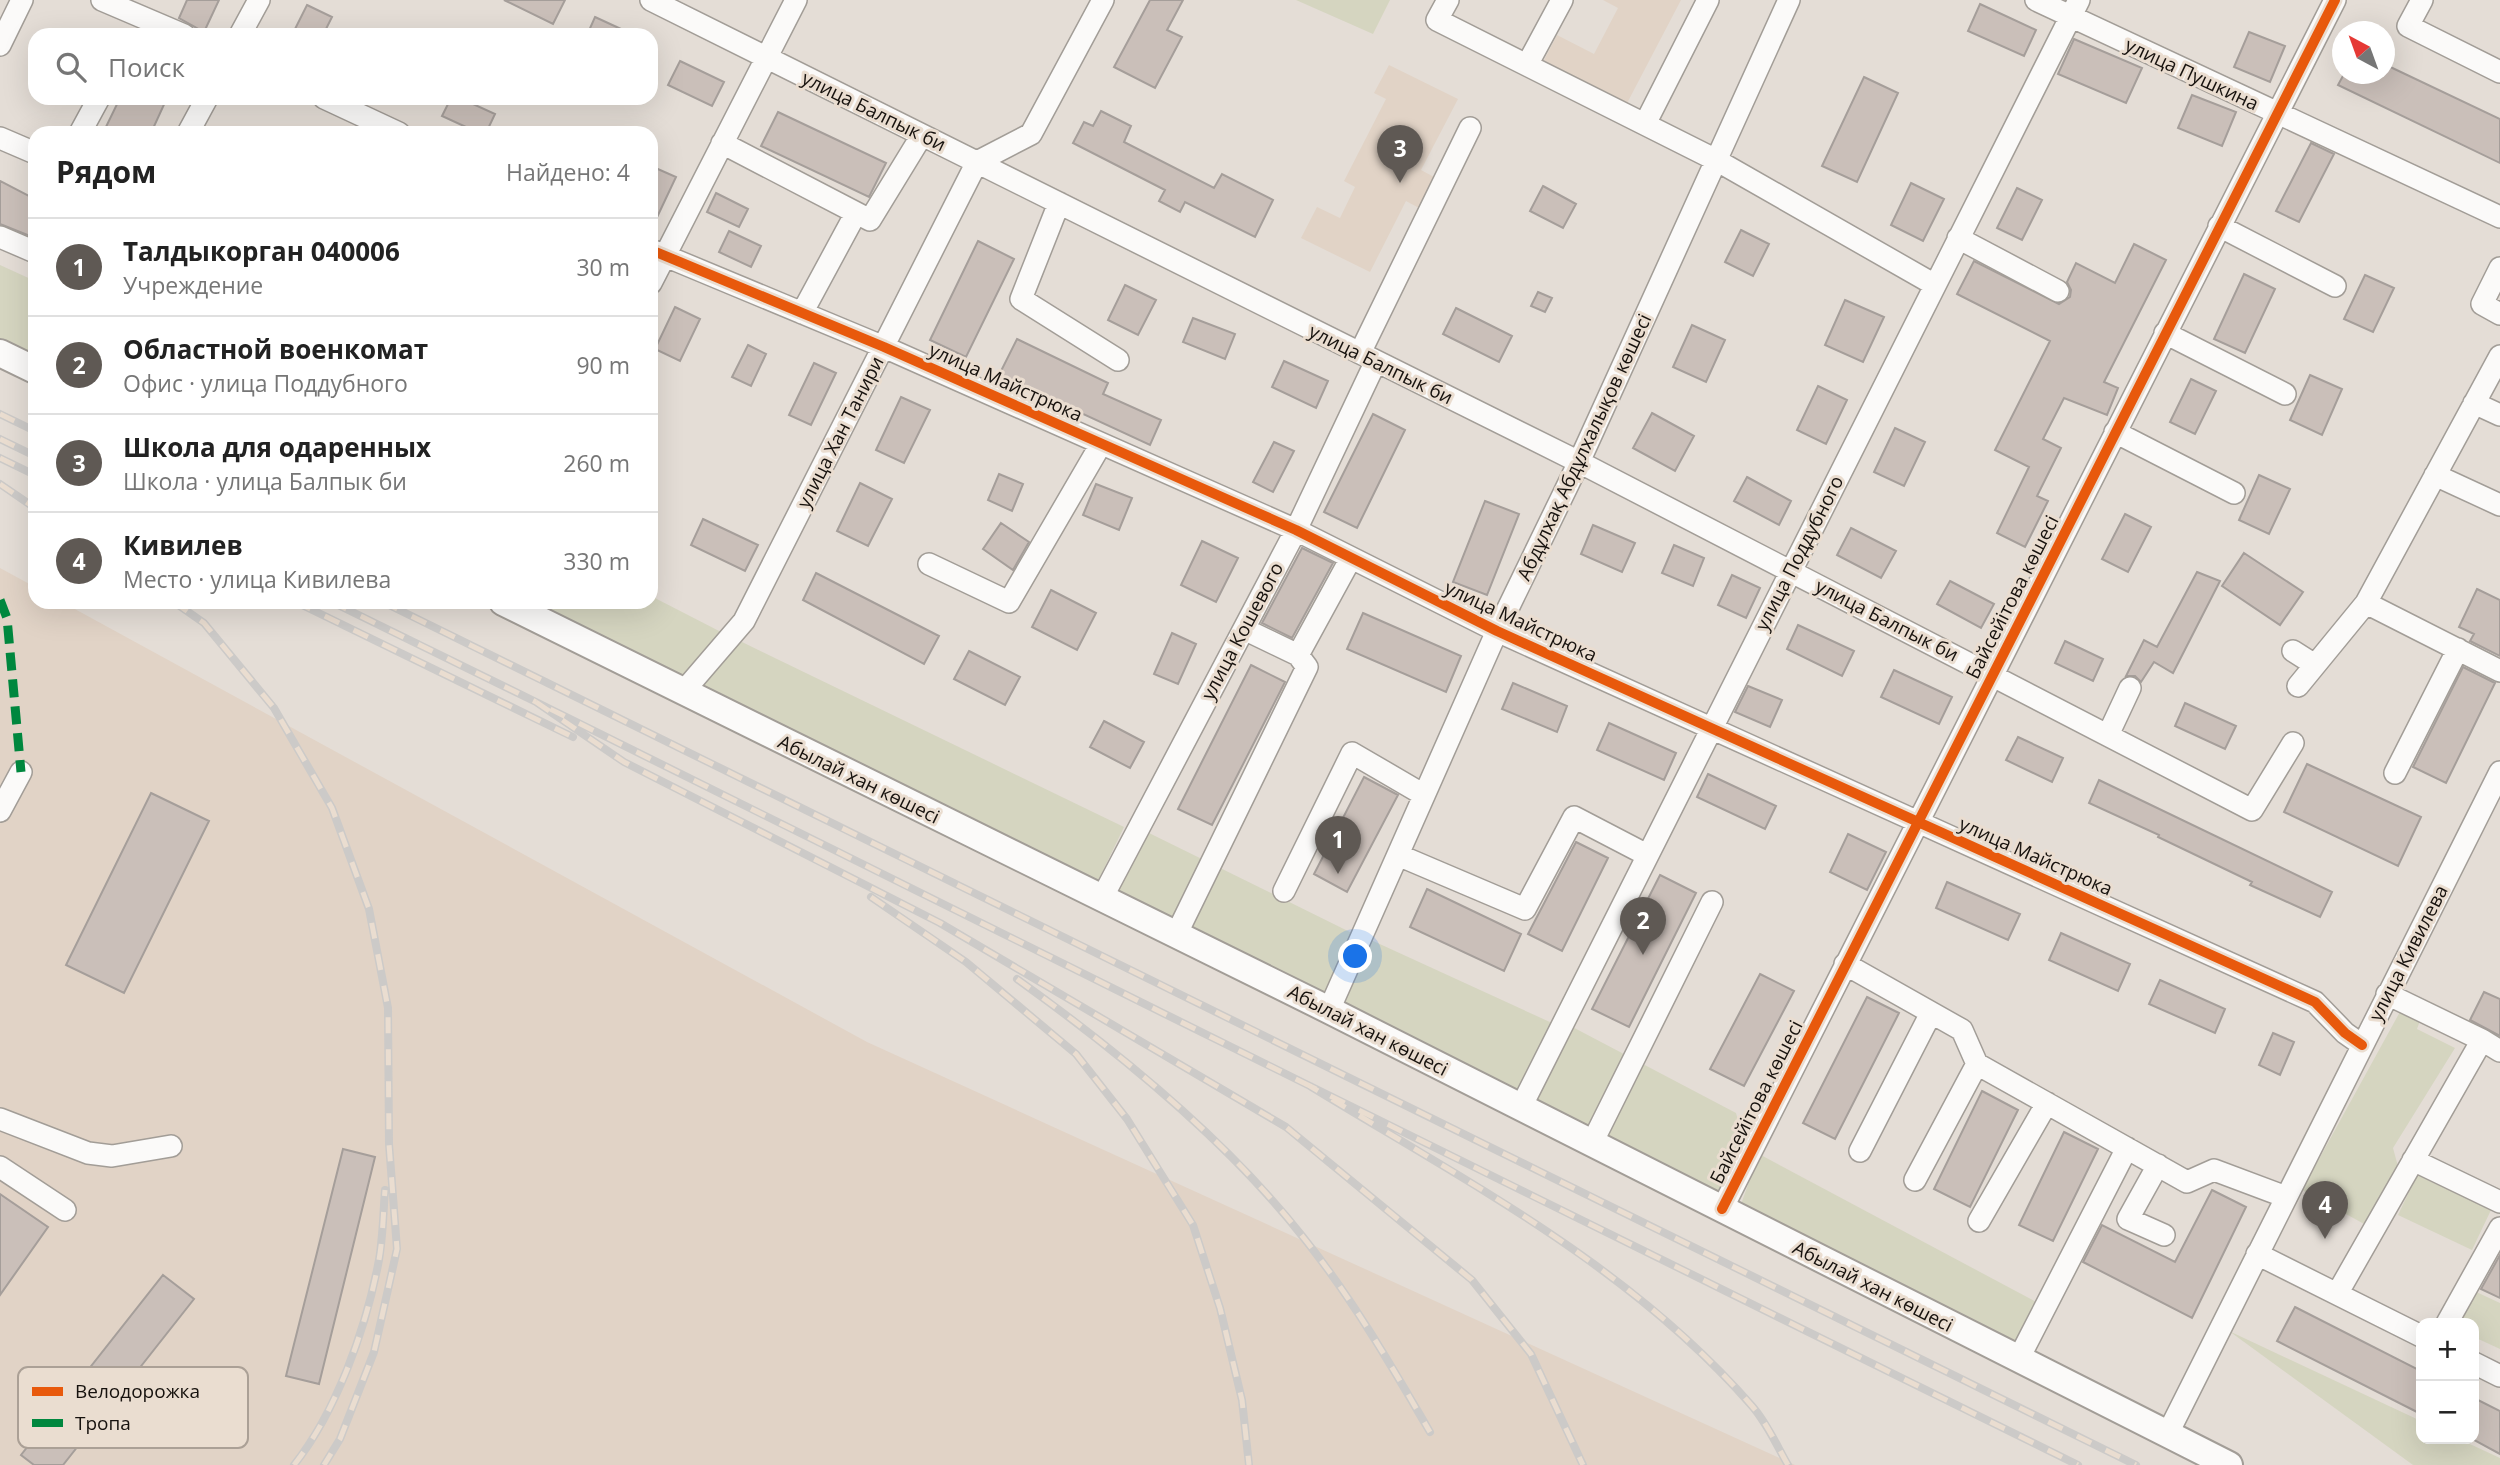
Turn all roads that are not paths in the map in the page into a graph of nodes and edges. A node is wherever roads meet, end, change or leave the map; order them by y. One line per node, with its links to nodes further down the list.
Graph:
1 (22, 0): 17 (street)
2 (102, 0): 15 (street)
3 (259, 0): 16 (street)
4 (651, 0): 18 (street, улица Балпык би)
5 (796, 0): 18 (street)
6 (1103, 0): 35 (street)
7 (1448, 0): 19 (street)
8 (1562, 0): 19 (street)
9 (1708, 0): 25 (street)
10 (1789, 0): 34 (street, Абдұлхақ Абдұлхалықов көшесі)
11 (2036, 0): 14 (street, улица Пушкина)
12 (2334, 0): 24 (street, Байсейітова көшесі)
13 (2422, 0): 20 (street)
14 (2074, 9): 24 (street, улица Пушкина); 41 (street, улица Поддубного)
15 (138, 26)
16 (244, 28)
17 (0, 45)
18 (765, 57): 30 (street, улица Балпык би); 32 (street)
19 (1527, 65): 25 (street)
20 (2500, 72)
21 (95, 105): 26 (street)
22 (203, 105): 27 (street)
23 (339, 105): 28 (street)
24 (2276, 113): 38 (street, улица Пушкина); 39 (street, Байсейітова көшесі)
25 (1645, 124): 34 (street)
26 (84, 126)
27 (192, 126)
28 (384, 126)
29 (1470, 128): 54 (street, улица Кошевого)
30 (922, 135): 35 (street, улица Балпык би); 37 (street)
31 (0, 138): 33 (street)
32 (722, 143): 37 (street); 43 (street)
33 (28, 150)
34 (1716, 160): 45 (street); 62 (street, Абдұлхақ Абдұлхалықов көшесі)
35 (977, 162): 36 (street, улица Балпык би); 51 (street, улица Хан Танири)
36 (1059, 203): 54 (street, улица Балпык би); 55 (street)
37 (856, 213): 48 (street)
38 (2500, 218)
39 (2219, 226): 46 (street); 50 (street, Байсейітова көшесі)
40 (0, 237): 42 (street)
41 (1958, 238): 45 (street, улица Поддубного); 47 (street)
42 (28, 249)
43 (658, 254): 48 (street, улица Майстрюка)
44 (2500, 268): 49 (street)
45 (1935, 285): 69 (street, улица Поддубного)
46 (2335, 286)
47 (2058, 290)
48 (803, 313): 51 (street, улица Майстрюка)
49 (2500, 314)
50 (2165, 333): 57 (street); 60 (street, Байсейітова көшесі)
51 (884, 347): 61 (street, улица Майстрюка); 82 (street, улица Хан Танири)
52 (0, 352): 56 (main road)
53 (2500, 356): 58 (street)
54 (1368, 357): 62 (street, улица Балпык би); 66 (street, улица Кошевого)
55 (1118, 360)
56 (28, 366)
57 (2285, 394)
58 (2474, 403): 59 (street); 63 (street)
59 (2500, 415)
60 (2115, 432): 64 (street); 79 (street, Байсейітова көшесі)
61 (1101, 444): 66 (street, улица Майстрюка); 68 (street)
62 (1579, 462): 69 (street, улица Балпык би); 73 (street, Абдұлхақ Абдұлхалықов көшесі)
63 (2435, 475): 65 (street); 70 (street)
64 (2234, 493)
65 (2500, 505)
66 (1296, 530): 67 (street, улица Майстрюка); 72 (street, улица Кошевого)
67 (1351, 558): 73 (street, улица Майстрюка); 76 (street)
68 (929, 564)
69 (1790, 571): 79 (street, улица Балпык би); 83 (street, улица Поддубного)
70 (2366, 603): 74 (street); 77 (street)
71 (517, 609): 82 (main road, Абылай хан көшесі)
72 (1244, 629): 76 (street); 95 (street, улица Кошевого)
73 (1497, 631): 83 (street, улица Майстрюка); 89 (street, Абдұлхақ Абдұлхалықов көшесі)
74 (2458, 649): 78 (street); 88 (street)
75 (2293, 651): 77 (street)
76 (1298, 655): 97 (street)
77 (2315, 665): 80 (street)
78 (2500, 671)
79 (1993, 675): 84 (street, улица Балпык би); 91 (street, Байсейітова көшесі)
80 (2298, 686)
81 (2130, 688): 84 (street)
82 (683, 691): 95 (main road, Абылай хан көшесі)
83 (1710, 728): 91 (street, улица Майстрюка); 93 (street, улица Поддубного)
84 (2108, 735): 85 (street, улица Балпык би)
85 (2293, 743)
86 (21, 772): 90 (street)
87 (2500, 772): 99 (street, улица Кивилева)
88 (2395, 773)
89 (1424, 795): 92 (street, Абдұлхақ Абдұлхалықов көшесі); 94 (street)
90 (0, 811)
91 (1917, 822): 98 (street, Байсейітова көшесі); 102 (street, улица Майстрюка)
92 (1398, 855): 93 (street); 100 (street, Абдұлхақ Абдұлхалықов көшесі)
93 (1647, 855): 106 (street, улица Поддубного)
94 (1284, 891)
95 (1102, 898): 97 (main road, Абылай хан көшесі)
96 (1712, 902): 108 (street)
97 (1176, 934): 100 (main road, Абылай хан көшесі)
98 (1845, 964): 101 (street); 118 (street, Байсейітова көшесі)
99 (2387, 994): 102 (street, улица Кивилева); 103 (street)
100 (1329, 1010): 106 (main road, Абылай хан көшесі)
101 (1931, 1013): 104 (street); 111 (street)
102 (2361, 1045): 116 (street, улица Кивилева)
103 (2491, 1046): 112 (street)
104 (1977, 1064): 105 (street); 115 (street)
105 (2047, 1103): 110 (street); 120 (street)
106 (1521, 1107): 108 (main road, Абылай хан көшесі)
107 (0, 1119): 109 (street)
108 (1592, 1143): 118 (main road, Абылай хан көшесі)
109 (171, 1146)
110 (2127, 1148): 113 (street); 127 (street)
111 (1860, 1151)
112 (2413, 1160): 117 (street); 124 (street)
113 (2158, 1165): 116 (street); 122 (street)
114 (0, 1167): 119 (street)
115 (1915, 1180)
116 (2286, 1197): 123 (street, улица Кивилева)
117 (2500, 1202)
118 (1722, 1209): 127 (main road, Абылай хан көшесі)
119 (65, 1210)
120 (1979, 1221)
121 (2500, 1228): 125 (street)
122 (2164, 1235)
123 (2257, 1254): 124 (street); 130 (street, улица Кивилева)
124 (2337, 1294): 126 (street)
125 (2450, 1318)
126 (2416, 1334)
127 (2018, 1360): 130 (main road, Абылай хан көшесі)
128 (2479, 1366): 129 (street)
129 (2500, 1376)
130 (2167, 1435): 131 (main road, Абылай хан көшесі)
131 (2229, 1465)

